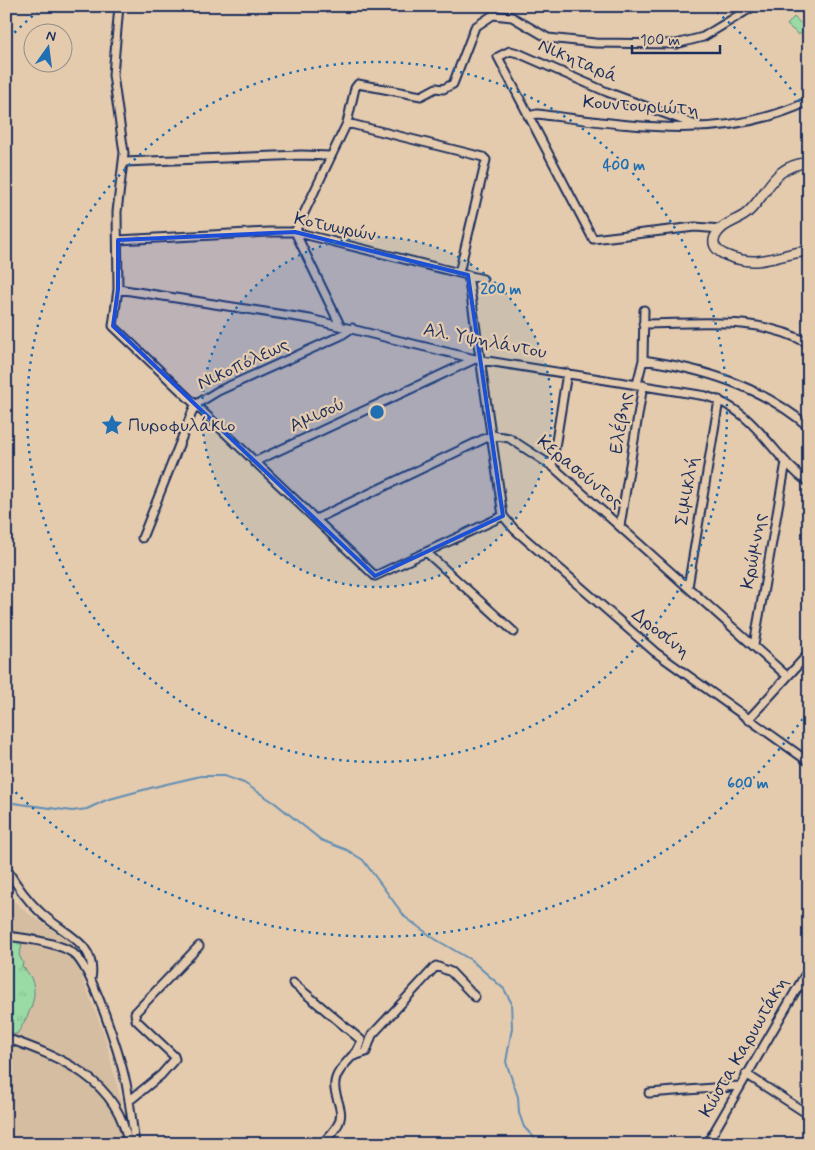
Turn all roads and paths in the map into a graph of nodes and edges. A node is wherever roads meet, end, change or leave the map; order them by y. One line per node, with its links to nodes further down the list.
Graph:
1 (119, 6): 8 (street)
2 (754, 6): 5 (street)
3 (809, 101): 6 (street, Κουντουριώτη)
4 (528, 116): 6 (street, Κουντουριώτη); 6 (street, Νικηταρά); 10 (street)
5 (347, 122): 7 (street); 14 (street)
6 (701, 128)
7 (330, 156): 8 (street); 11 (street)
8 (124, 162): 12 (street)
9 (809, 162): 10 (street)
10 (721, 229): 13 (street)
11 (295, 232): 12 (street, Κοτυωρών); 14 (street, Κοτυωρών); 20 (street)
12 (118, 240): 17 (street)
13 (809, 251)
14 (459, 273): 15 (street, Κοτυωρών)
15 (468, 275): 16 (street, Κοτυωρών); 23 (street)
16 (483, 278)
17 (121, 289): 20 (street, Αλ. Υψηλάντου); 28 (street)
18 (644, 310): 19 (street, Ελέβης)
19 (644, 324): 22 (street); 24 (street, Ελέβης)
20 (340, 325): 21 (street, Αλ. Υψηλάντου)
21 (352, 328): 23 (street, Αλ. Υψηλάντου); 28 (street, Νικοπόλεως)
22 (809, 344)
23 (479, 359): 25 (street, Αλ. Υψηλάντου); 30 (street); 31 (street, Αμισού)
24 (643, 360): 26 (street, Ελέβης); 29 (street)
25 (567, 373): 26 (street, Αλ. Υψηλάντου); 33 (street)
26 (640, 385): 27 (street, Αλ. Υψηλάντου); 37 (street, Ελέβης)
27 (718, 400): 32 (street, Αλ. Υψηλάντου); 40 (street, Σιμικλή)
28 (195, 405): 31 (street); 38 (street, Νικοπόλεως)
29 (809, 426)
30 (492, 435): 33 (street, Κερασούντος); 35 (street); 36 (street)
31 (254, 462): 36 (street)
32 (786, 462): 34 (street, Αλ. Υψηλάντου); 42 (street, Κρώμνης)
33 (552, 466): 37 (street, Κερασούντος)
34 (809, 483)
35 (503, 516): 39 (street); 45 (street, Δροσίνη)
36 (316, 519): 39 (street)
37 (620, 526): 40 (street, Κερασούντος)
38 (142, 538)
39 (426, 552): 41 (street)
40 (688, 587): 42 (street, Κερασούντος)
41 (514, 632)
42 (754, 645): 44 (street, Κερασούντος)
43 (809, 653): 44 (street)
44 (787, 676): 45 (street)
45 (748, 720): 46 (street, Δροσίνη)
46 (809, 762)
47 (6, 868): 51 (street)
48 (6, 936): 51 (street)
49 (199, 946): 61 (street)
50 (809, 968): 53 (street, Κώστα Καρυωτάκη)
51 (91, 980): 61 (street)
52 (292, 984): 57 (street)
53 (800, 984): 54 (street); 58 (street, Κώστα Καρυωτάκη)
54 (809, 991)
55 (475, 997): 57 (street)
56 (6, 1038): 63 (street)
57 (351, 1057): 65 (street)
58 (746, 1074): 59 (street, Κώστα Καρυωτάκη); 62 (street)
59 (739, 1086): 60 (street); 66 (street, Κώστα Καρυωτάκη)
60 (649, 1093)
61 (129, 1101): 64 (street)
62 (809, 1116)
63 (128, 1144)
64 (135, 1144)
65 (322, 1144)
66 (707, 1144)

